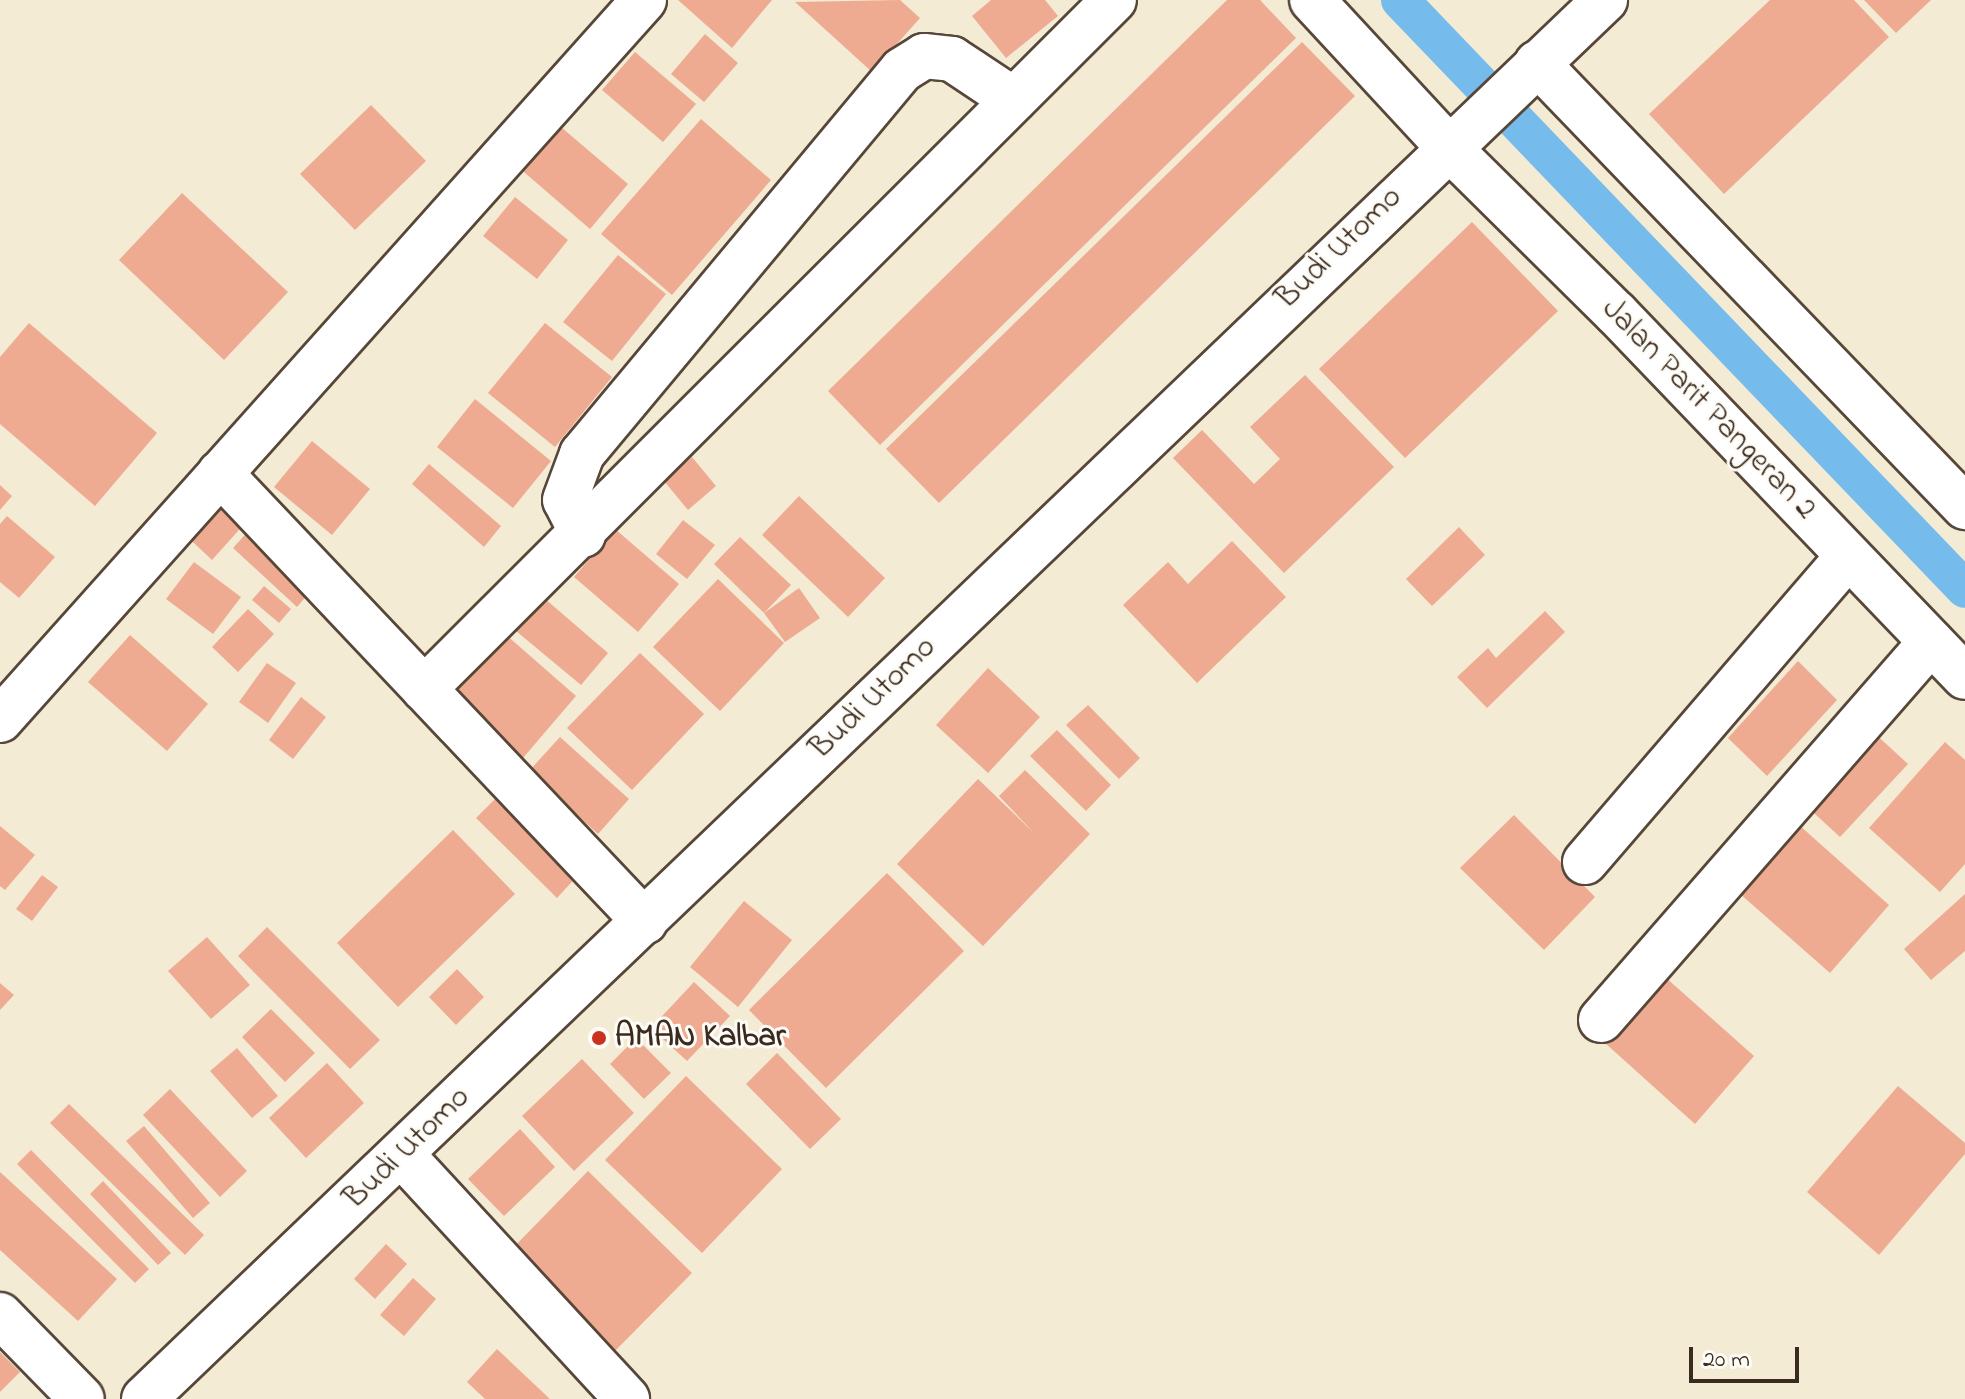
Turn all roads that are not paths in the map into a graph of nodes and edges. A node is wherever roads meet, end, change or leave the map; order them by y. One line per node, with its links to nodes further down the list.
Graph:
1 (644, 0): 8 (street)
2 (1114, 0): 6 (street)
3 (1312, 0): 7 (street, Jalan Parit Pangeran 2)
4 (1605, 0): 5 (street, Budi Utomo)
5 (1525, 74): 7 (street, Budi Utomo); 9 (street)
6 (1014, 100): 10 (street); 10 (street)
7 (1457, 137): 11 (street, Jalan Parit Pangeran 2); 17 (street, Budi Utomo)
8 (220, 473): 14 (street); 15 (street)
9 (1965, 507)
10 (583, 535): 14 (street)
11 (1848, 556): 12 (street, Jalan Parit Pangeran 2); 16 (street)
12 (1931, 642): 13 (street, Jalan Parit Pangeran 2); 18 (street)
13 (1965, 677)
14 (424, 689): 17 (street)
15 (0, 720)
16 (1585, 862)
17 (645, 922): 19 (street, Budi Utomo)
18 (1601, 1020)
19 (402, 1155): 22 (street, Budi Utomo); 23 (street)
20 (0, 1315): 21 (street)
21 (82, 1399)
22 (144, 1399)
23 (627, 1399)

